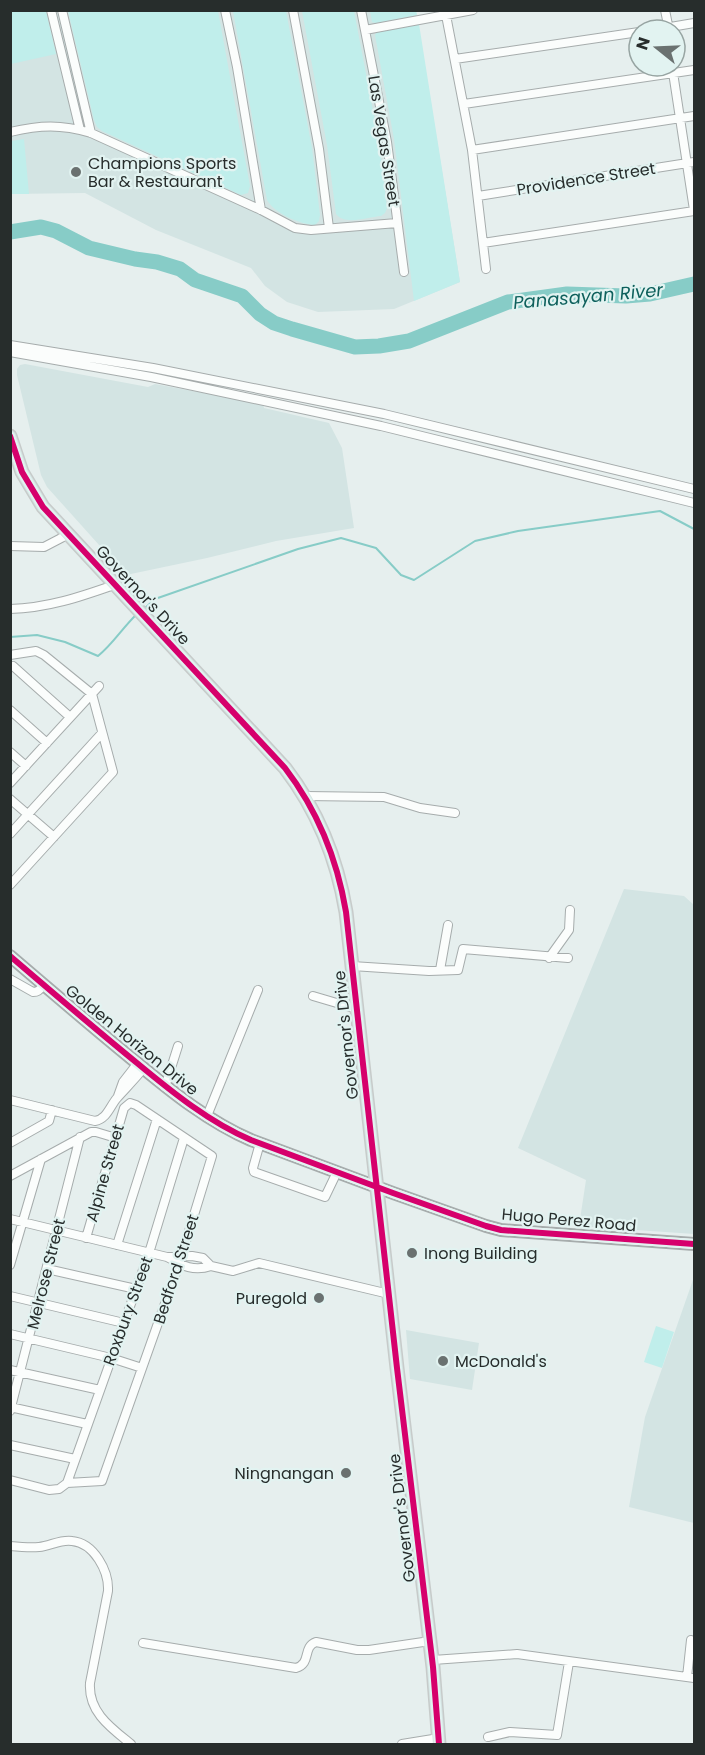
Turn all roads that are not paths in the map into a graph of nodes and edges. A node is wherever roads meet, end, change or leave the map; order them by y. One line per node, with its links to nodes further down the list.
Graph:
1 (51, 10): 16 (street)
2 (62, 10): 18 (street)
3 (225, 10): 22 (street)
4 (293, 10): 25 (street)
5 (361, 10): 8 (street, Las Vegas Street)
6 (472, 10): 7 (street)
7 (445, 13): 8 (street); 10 (street)
8 (365, 30): 24 (street, Las Vegas Street)
9 (627, 34): 10 (street)
10 (455, 59): 13 (street)
11 (627, 77): 13 (street)
12 (674, 78): 15 (street)
13 (464, 104): 19 (street)
14 (694, 116): 15 (street)
15 (681, 118): 19 (street); 20 (street)
16 (80, 130): 17 (street); 18 (street)
17 (10, 132)
18 (91, 133): 22 (street)
19 (472, 150): 21 (street)
20 (691, 163): 21 (street, Providence Street); 23 (street)
21 (478, 195): 26 (street)
22 (261, 210): 25 (street)
23 (694, 210): 26 (street)
24 (397, 223): 25 (street); 28 (street, Las Vegas Street)
25 (329, 228)
26 (483, 243): 27 (street)
27 (486, 269)
28 (404, 272)
29 (10, 345): 32 (street)
30 (10, 352): 33 (street)
31 (10, 436): 34 (main road, Governor's Drive)
32 (694, 489)
33 (694, 503)
34 (67, 535): 35 (street); 36 (main road, Governor's Drive)
35 (10, 546)
36 (118, 589): 37 (street); 50 (main road, Governor's Drive)
37 (10, 609)
38 (28, 651): 39 (street); 40 (street); 42 (street)
39 (10, 655)
40 (12, 668): 44 (street)
41 (99, 686): 42 (street)
42 (92, 694): 44 (street); 45 (street)
43 (10, 710): 46 (street)
44 (70, 717): 46 (street)
45 (102, 733): 53 (street); 55 (street)
46 (47, 743): 48 (street)
47 (10, 752): 48 (street)
48 (26, 766): 49 (street)
49 (10, 783)
50 (305, 796): 52 (street); 62 (main road, Governor's Drive)
51 (10, 799): 53 (street)
52 (455, 813)
53 (28, 814): 54 (street); 55 (street)
54 (10, 834)
55 (54, 837): 56 (street)
56 (10, 885)
57 (570, 910): 60 (street)
58 (448, 925): 63 (street)
59 (10, 956): 65 (street, Golden Horizon Drive)
60 (549, 958): 61 (street); 63 (street)
61 (568, 958)
62 (352, 966): 63 (street); 68 (main road, Governor's Drive)
63 (440, 970)
64 (10, 979): 65 (street)
65 (44, 985): 70 (street, Golden Horizon Drive)
66 (258, 990): 75 (street)
67 (313, 996): 68 (street)
68 (357, 1009): 85 (main road, Governor's Drive)
69 (178, 1046): 71 (street)
70 (140, 1066): 71 (street, Golden Horizon Drive); 74 (street)
71 (165, 1087): 75 (street, Golden Horizon Drive)
72 (10, 1100): 74 (street)
73 (124, 1108): 76 (street, Bedford Street); 78 (street, Alpine Street)
74 (52, 1110): 80 (street)
75 (207, 1116): 81 (street, Golden Horizon Drive)
76 (157, 1119): 79 (street, Bedford Street); 91 (street)
77 (80, 1137): 78 (street); 82 (street); 88 (street, Melrose Street)
78 (116, 1138): 89 (street, Alpine Street)
79 (184, 1138): 92 (street, Roxbury Street); 93 (street, Bedford Street)
80 (10, 1143)
81 (260, 1143): 83 (street, Golden Horizon Drive); 83 (street)
82 (41, 1159): 84 (street); 87 (street)
83 (337, 1172): 85 (street, Golden Horizon Drive)
84 (10, 1176)
85 (377, 1187): 90 (street, Hugo Perez Road); 100 (main road, Governor's Drive)
86 (10, 1219): 87 (street)
87 (23, 1222): 88 (street); 96 (street)
88 (57, 1231): 89 (street); 98 (street, Melrose Street)
89 (86, 1238): 91 (street)
90 (694, 1244)
91 (117, 1245): 92 (street)
92 (149, 1252): 94 (street); 99 (street, Roxbury Street)
93 (182, 1255): 94 (street); 95 (street, Bedford Street); 97 (street)
94 (167, 1257): 95 (street)
95 (179, 1264): 97 (street); 107 (street, Bedford Street)
96 (10, 1265)
97 (211, 1266): 100 (street)
98 (47, 1269): 99 (street); 102 (street, Melrose Street)
99 (136, 1289): 103 (street, Roxbury Street)
100 (389, 1294): 118 (main road, Governor's Drive)
101 (10, 1296): 102 (street)
102 (38, 1303): 103 (street); 105 (street, Melrose Street)
103 (124, 1323): 106 (street, Roxbury Street)
104 (10, 1334): 105 (street)
105 (29, 1338): 106 (street); 109 (street, Melrose Street)
106 (111, 1358): 107 (street); 110 (street, Roxbury Street)
107 (142, 1368): 116 (street, Bedford Street)
108 (10, 1370): 109 (street)
109 (20, 1372): 110 (street); 111 (street, Melrose Street)
110 (100, 1390): 112 (street, Roxbury Street)
111 (11, 1408): 112 (street)
112 (87, 1424): 114 (street, Roxbury Street)
113 (10, 1445): 114 (street)
114 (75, 1459): 116 (street, Roxbury Street)
115 (10, 1480): 116 (street)
116 (66, 1483)
117 (10, 1545): 126 (street)
118 (429, 1635): 120 (street); 121 (main road, Governor's Drive)
119 (692, 1640): 123 (street)
120 (143, 1642)
121 (433, 1660): 122 (street); 125 (main road, Governor's Drive)
122 (569, 1662): 123 (street); 124 (street)
123 (691, 1678)
124 (488, 1737)
125 (439, 1741): 127 (street)
126 (131, 1744)
127 (402, 1744)

